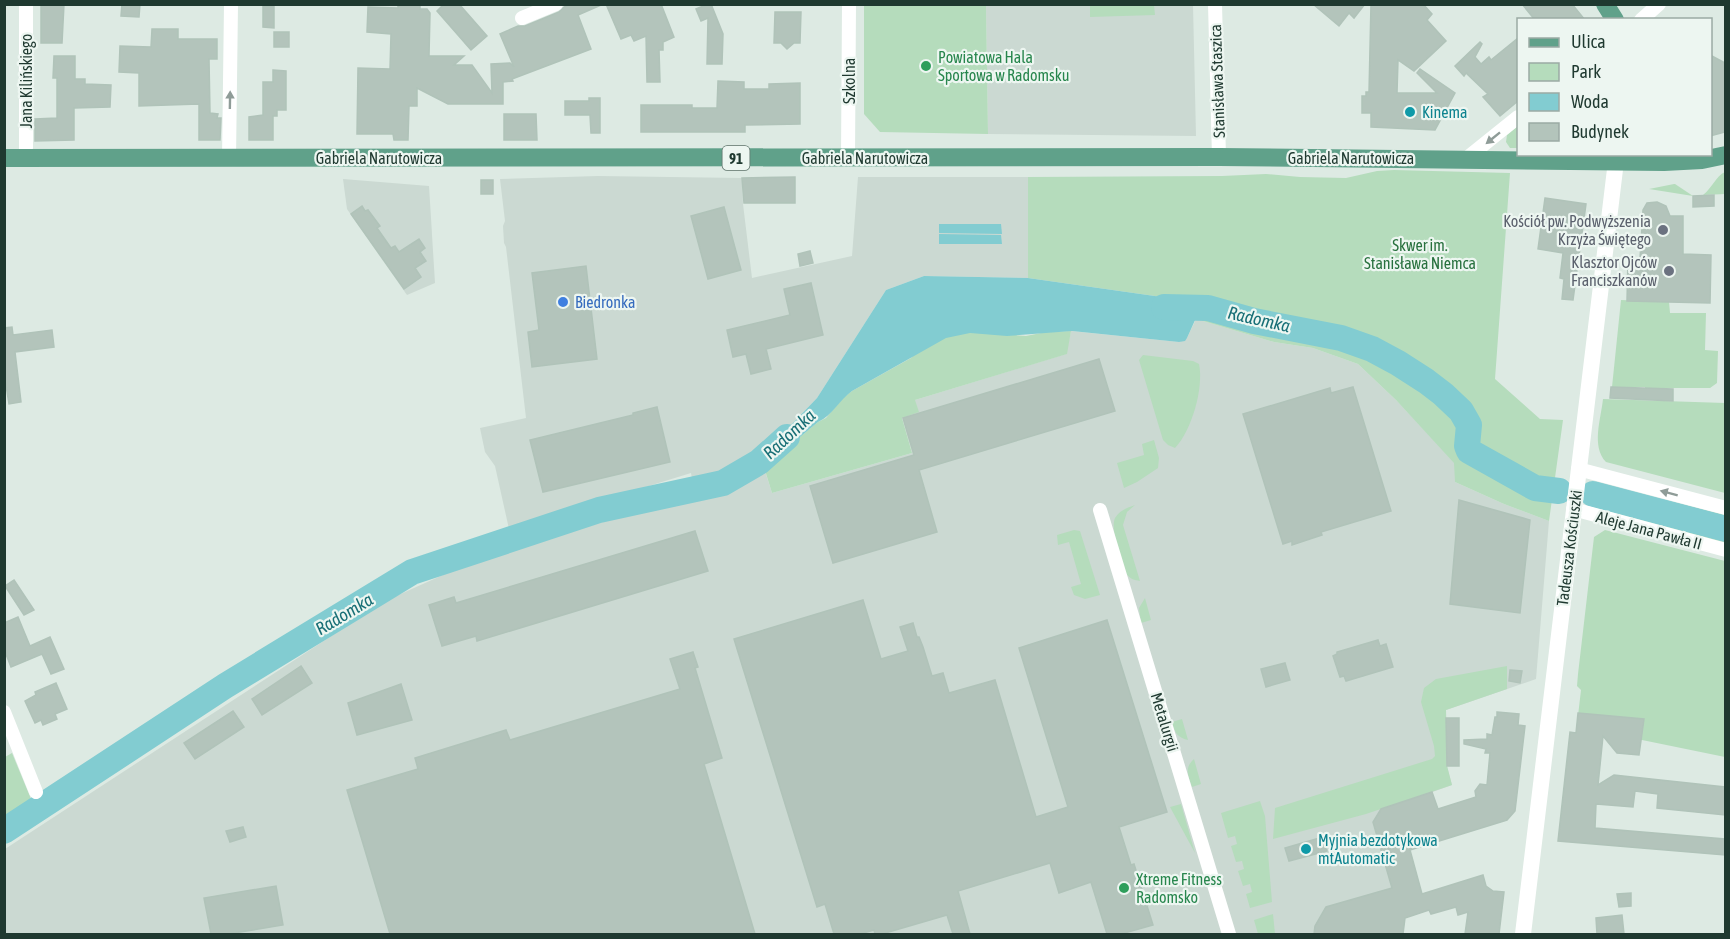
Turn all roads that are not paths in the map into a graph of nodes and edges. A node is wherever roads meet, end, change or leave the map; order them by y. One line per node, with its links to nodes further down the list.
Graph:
1 (26, 4): 15 (street, Jana Kilińskiego)
2 (231, 4): 19 (street, one-way to 2)
3 (556, 4): 8 (street)
4 (849, 4): 16 (street, Szkolna)
5 (1215, 4): 13 (street, Stanisława Staszica)
6 (1605, 4): 9 (main road)
7 (1659, 4): 10 (street)
8 (522, 18)
9 (1614, 18)
10 (1643, 18)
11 (1517, 118): 17 (street, one-way to 17)
12 (1725, 155): 18 (main road, Gabriela Narutowicza)
13 (1219, 157): 16 (main road, Gabriela Narutowicza / 91); 17 (main road, Gabriela Narutowicza / 91)
14 (4, 158): 15 (main road, Gabriela Narutowicza / 91)
15 (26, 158): 19 (main road, Gabriela Narutowicza / 91)
16 (848, 158): 19 (main road, Gabriela Narutowicza / 91)
17 (1467, 158): 18 (main road, Gabriela Narutowicza / 91)
18 (1616, 158): 20 (street, Tadeusza Kościuszki)
19 (229, 159)
20 (1578, 469): 21 (street, one-way to 20); 22 (street, Tadeusza Kościuszki)
21 (1725, 508)
22 (1573, 509): 24 (street, Aleje Jana Pawła II); 28 (street, Tadeusza Kościuszki)
23 (1100, 510): 27 (street, Metalurgii)
24 (1725, 550)
25 (4, 712): 26 (street)
26 (36, 792)
27 (1228, 934)
28 (1523, 934)

